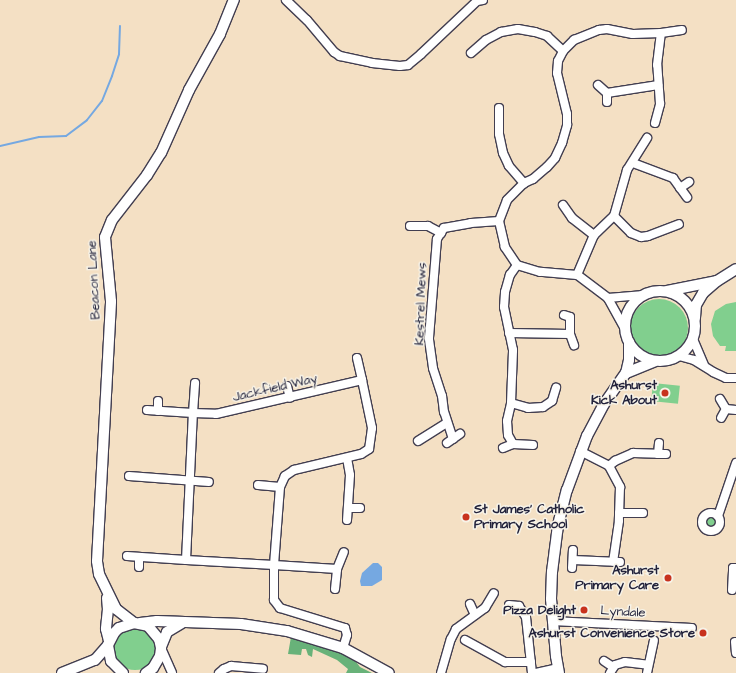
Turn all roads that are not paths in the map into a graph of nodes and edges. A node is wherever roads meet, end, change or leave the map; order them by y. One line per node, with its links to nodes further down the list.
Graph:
1 (234, 0): 95 (street, Beacon Lane)
2 (286, 0): 3 (street)
3 (483, 0)
4 (682, 30): 5 (street)
5 (661, 33): 6 (street); 9 (street)
6 (564, 51): 7 (street); 17 (street)
7 (471, 53)
8 (598, 85): 10 (street)
9 (658, 85): 10 (street); 13 (street)
10 (608, 93): 11 (street)
11 (607, 102)
12 (499, 108): 17 (street)
13 (655, 123)
14 (647, 138): 15 (street)
15 (633, 163): 18 (street); 21 (street)
16 (689, 182): 18 (street)
17 (524, 183): 22 (street)
18 (680, 188): 19 (street)
19 (687, 197)
20 (563, 205): 26 (street)
21 (614, 216): 23 (street); 26 (street)
22 (499, 221): 25 (street); 27 (street)
23 (679, 224)
24 (410, 226): 25 (street)
25 (441, 233): 62 (street, Kestrel Mews)
26 (594, 235): 29 (street)
27 (517, 265): 29 (street); 37 (street)
28 (736, 269): 30 (street)
29 (577, 276): 33 (street)
30 (717, 281): 31 (street); 35 (street)
31 (665, 292): 32 (street); 35 (street)
32 (644, 295): 33 (street); 36 (street)
33 (608, 298): 36 (street)
34 (564, 315): 38 (street)
35 (695, 320): 39 (street)
36 (625, 329): 40 (street)
37 (509, 333): 38 (street); 55 (street)
38 (570, 334): 41 (street)
39 (693, 339): 42 (street); 45 (street)
40 (629, 342): 44 (street); 46 (street)
41 (574, 345)
42 (679, 356): 44 (street); 45 (street)
43 (357, 358): 48 (street)
44 (656, 361): 46 (street)
45 (704, 365): 47 (street)
46 (623, 376): 69 (street)
47 (736, 378)
48 (362, 380): 52 (street, Jackfield Way); 70 (street)
49 (195, 383): 60 (street)
50 (287, 386): 52 (street)
51 (556, 388): 55 (street)
52 (290, 398): 60 (street, Jackfield Way)
53 (720, 399): 56 (street)
54 (158, 401): 59 (street)
55 (511, 403): 66 (street)
56 (726, 409): 58 (street); 61 (street)
57 (147, 410): 59 (street, Jackfield Way)
58 (736, 410)
59 (158, 411): 60 (street, Jackfield Way)
60 (193, 413): 74 (street)
61 (721, 418)
62 (447, 424): 63 (street, Kestrel Mews); 64 (street)
63 (453, 439)
64 (418, 441)
65 (659, 443): 72 (street)
66 (513, 444): 67 (street); 68 (street)
67 (532, 445)
68 (503, 448)
69 (580, 451): 72 (street); 100 (street)
70 (347, 458): 77 (street); 78 (street)
71 (736, 463): 82 (street)
72 (609, 466): 80 (street)
73 (129, 477): 74 (street)
74 (190, 480): 75 (street); 88 (street)
75 (208, 482)
76 (258, 485): 77 (street)
77 (280, 487): 89 (street)
78 (348, 508): 79 (street); 83 (street)
79 (360, 508)
80 (619, 513): 81 (street); 84 (street)
81 (643, 513)
82 (718, 516)
83 (347, 520)
84 (574, 550)
85 (344, 552): 92 (street)
86 (127, 556): 87 (street)
87 (140, 557): 88 (street); 90 (street)
88 (186, 560): 89 (street)
89 (274, 565): 92 (street); 109 (street)
90 (139, 567)
91 (736, 568): 94 (street)
92 (337, 569): 93 (street)
93 (335, 589)
94 (732, 590)
95 (106, 591): 102 (street, Beacon Lane); 107 (street, Beacon Lane)
96 (494, 593): 99 (street)
97 (470, 604): 99 (street)
98 (510, 605): 112 (street)
99 (475, 614): 125 (street)
100 (552, 621): 103 (street, Lyndale); 118 (street)
101 (184, 622): 102 (street); 108 (street); 109 (street)
102 (137, 623): 107 (street); 108 (street, Beacon Lane)
103 (692, 628)
104 (465, 640): 112 (street)
105 (654, 641): 115 (street)
106 (735, 642): 110 (street)
107 (109, 643): 113 (street); 117 (street, Beacon Lane)
108 (161, 648): 120 (street); 122 (street)
109 (343, 648): 124 (street)
110 (736, 653)
111 (604, 661): 116 (street)
112 (531, 662): 126 (street)
113 (90, 663): 117 (street); 119 (street)
114 (264, 669): 123 (street)
115 (647, 669): 116 (street)
116 (611, 670)
117 (119, 671)
118 (559, 671): 127 (street)
119 (62, 673)
120 (147, 673): 121 (street)
121 (158, 673)
122 (172, 673)
123 (219, 673)
124 (389, 673)
125 (441, 673)
126 (532, 673)
127 (536, 673)

